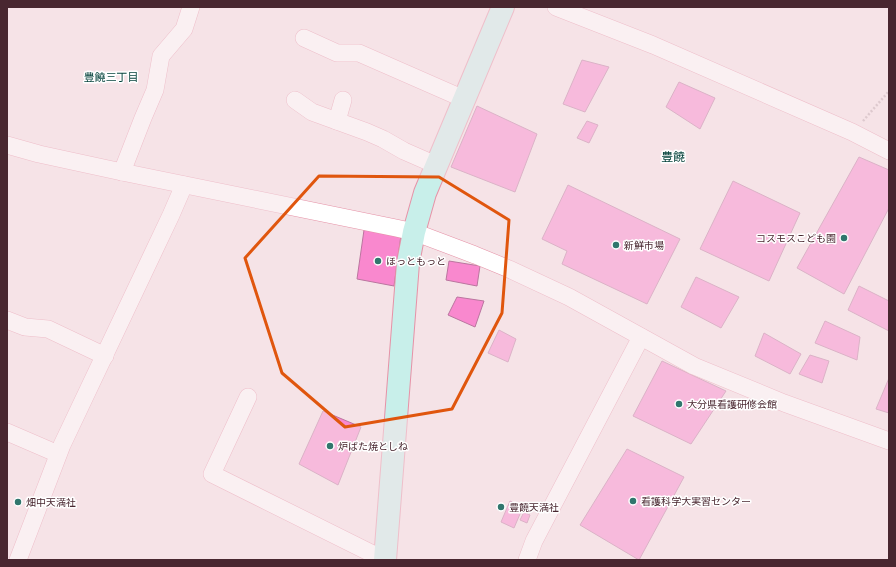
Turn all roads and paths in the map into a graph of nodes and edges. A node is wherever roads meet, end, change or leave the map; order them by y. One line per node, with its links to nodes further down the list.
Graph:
1 (191, 7): 14 (street)
2 (503, 7): 8 (street)
3 (556, 7): 10 (street)
4 (304, 38): 8 (street)
5 (889, 91): 10 (path)
6 (295, 100): 9 (street)
7 (343, 100): 9 (street)
8 (464, 100): 13 (street)
9 (337, 121): 13 (street)
10 (852, 132): 12 (street)
11 (7, 145): 14 (street)
12 (889, 151)
13 (436, 165): 16 (street)
14 (122, 172): 15 (street)
15 (184, 185): 16 (street); 19 (street)
16 (414, 232): 18 (street); 25 (street)
17 (7, 320): 19 (street)
18 (641, 337): 22 (street); 26 (street)
19 (105, 356): 23 (street)
20 (248, 397): 25 (street)
21 (7, 432): 23 (street)
22 (889, 440)
23 (58, 454): 24 (street)
24 (18, 560)
25 (386, 560)
26 (527, 560)

